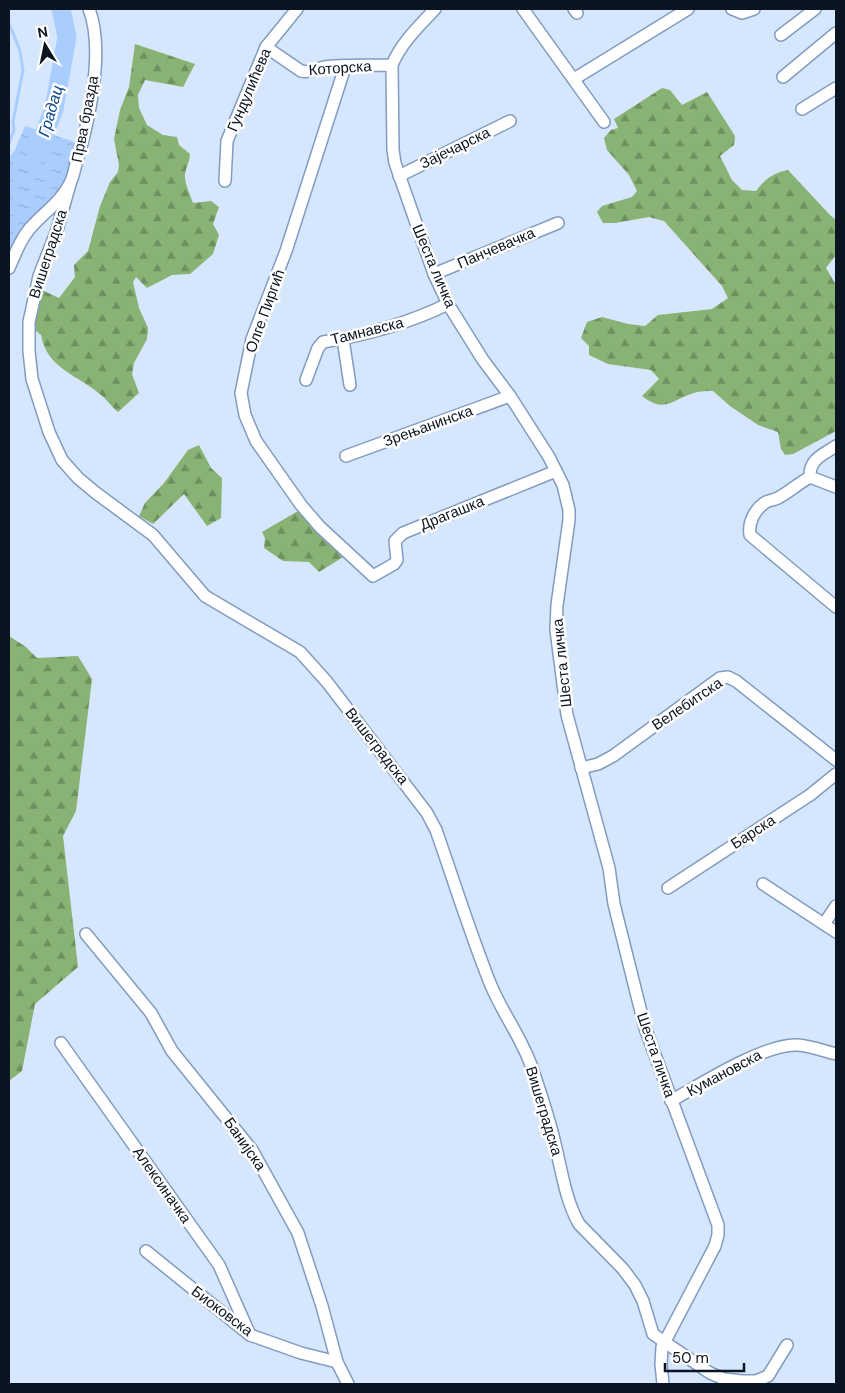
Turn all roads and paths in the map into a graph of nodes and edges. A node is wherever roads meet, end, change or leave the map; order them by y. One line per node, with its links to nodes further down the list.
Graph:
1 (89, 9): 22 (street, Прва бразда)
2 (297, 9): 11 (street, Гундулићева)
3 (435, 9): 12 (street)
4 (523, 9): 15 (street)
5 (688, 9): 15 (street)
6 (732, 9): 7 (street)
7 (754, 9)
8 (815, 9): 10 (street)
9 (836, 33): 14 (street)
10 (781, 35)
11 (266, 47): 13 (street, Которска); 21 (street, Гундулићева)
12 (392, 65): 13 (street, Которска); 20 (street, Шеста личка)
13 (345, 67): 36 (street, Олге Пиргић)
14 (783, 77)
15 (574, 78): 19 (street)
16 (836, 88): 17 (street)
17 (802, 109)
18 (510, 121): 20 (street, Зајечарска)
19 (604, 122)
20 (399, 176): 25 (street, Шеста личка)
21 (225, 181)
22 (70, 184): 24 (street, Прва бразда); 52 (street, Вишеградска)
23 (558, 223): 25 (street, Панчевачка)
24 (9, 268)
25 (434, 274): 26 (street, Шеста личка)
26 (448, 304): 27 (street, Тамнавска); 30 (street, Шеста личка)
27 (342, 338): 28 (street, Тамнавска); 29 (street)
28 (306, 380)
29 (350, 385)
30 (510, 396): 32 (street, Зрењанинска); 33 (street, Шеста личка)
31 (836, 446): 34 (street)
32 (346, 456)
33 (556, 471): 36 (street, Драгашка); 39 (street, Шеста личка)
34 (810, 477): 35 (street); 37 (street)
35 (836, 487)
36 (373, 576)
37 (836, 607)
38 (836, 760): 39 (street, Велебитска)
39 (581, 768): 49 (street, Шеста личка)
40 (836, 774): 42 (street, Барска)
41 (763, 884): 44 (street)
42 (668, 888)
43 (836, 906): 44 (street)
44 (824, 924): 45 (street)
45 (836, 932)
46 (86, 934): 54 (street, Банијска)
47 (61, 1043): 51 (street, Алексиначка)
48 (836, 1054): 49 (street, Кумановска)
49 (671, 1101): 52 (street, Шеста личка)
50 (146, 1251): 51 (street, Биоковска)
51 (250, 1335): 54 (street, Биоковска)
52 (665, 1342): 53 (street, Вишеградска); 56 (street)
53 (787, 1345)
54 (337, 1362): 55 (street, Банијска)
55 (348, 1384)
56 (662, 1384)

